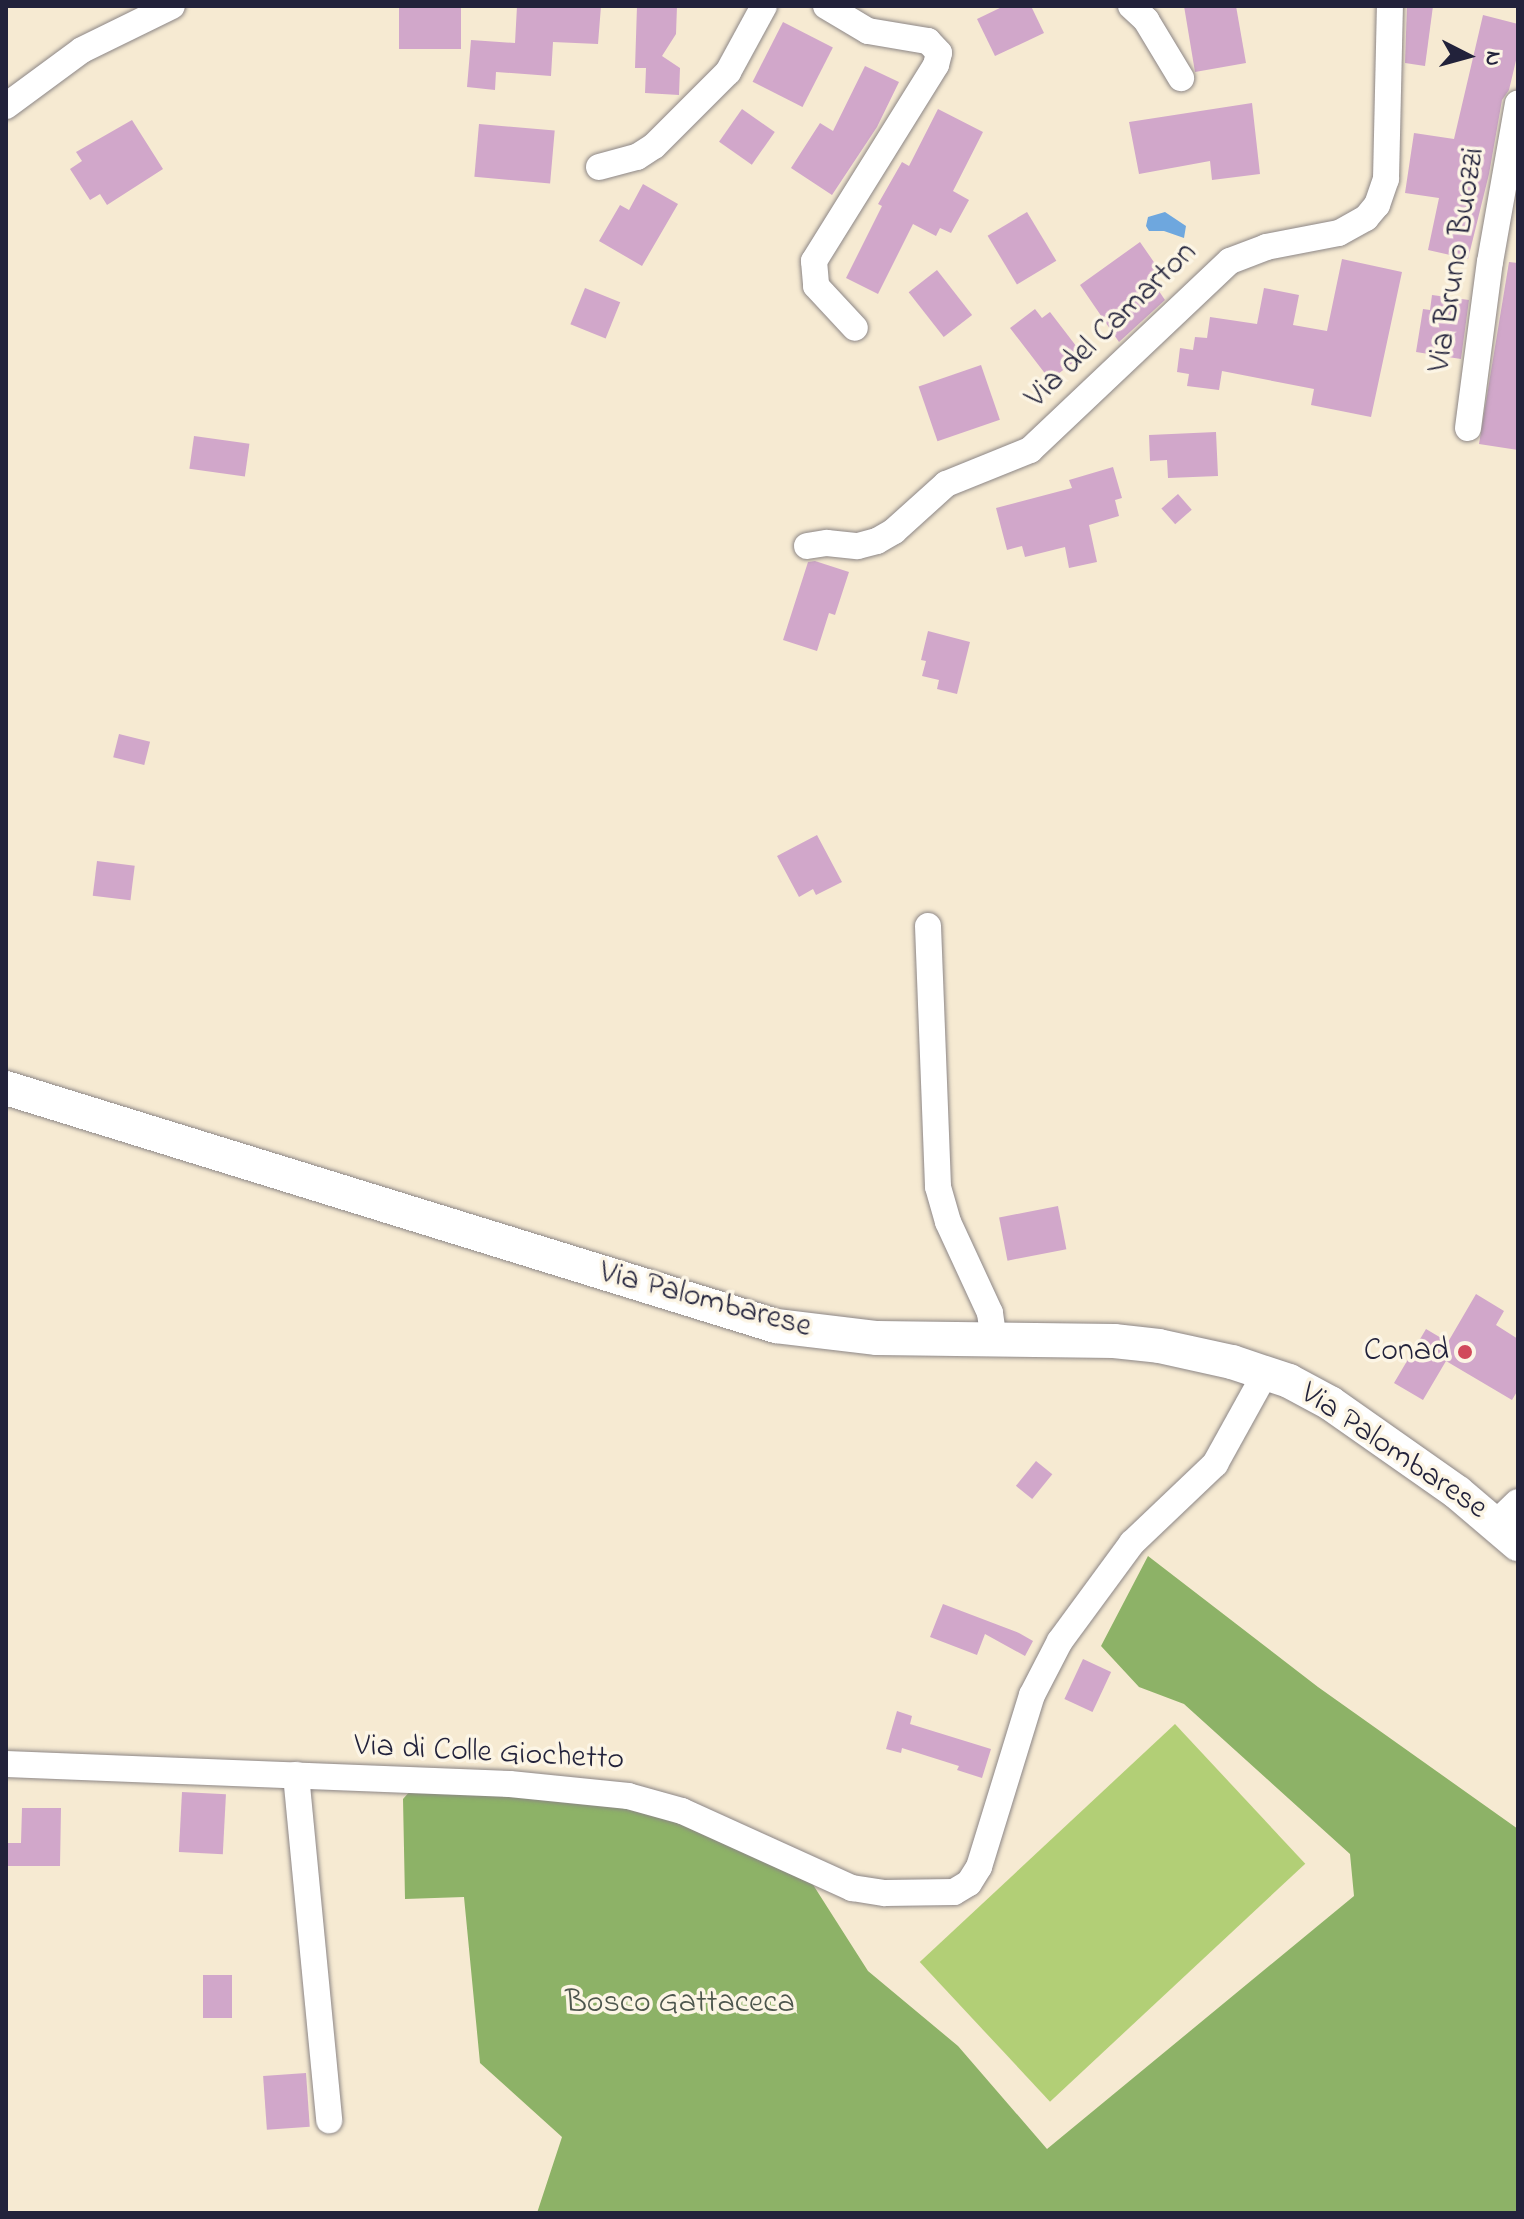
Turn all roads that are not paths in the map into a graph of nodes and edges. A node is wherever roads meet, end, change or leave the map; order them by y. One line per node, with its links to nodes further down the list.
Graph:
1 (172, 6): 7 (street)
2 (764, 6): 9 (street)
3 (826, 6): 10 (street)
4 (1131, 6): 6 (street)
5 (1390, 6): 12 (street, Via del Camarton)
6 (1181, 78)
7 (6, 106)
8 (1517, 115): 11 (street, Via Bruno Buozzi)
9 (599, 167)
10 (855, 328)
11 (1468, 428)
12 (807, 546)
13 (928, 926): 15 (street)
14 (6, 1088): 15 (main road, Via Palombarese)
15 (994, 1341): 16 (main road, Via Palombarese)
16 (1266, 1372): 17 (main road, Via Palombarese); 19 (street, Via di Colle Giochetto)
17 (1511, 1523)
18 (6, 1764): 19 (street, Via di Colle Giochetto)
19 (296, 1775): 20 (street)
20 (329, 2120)

